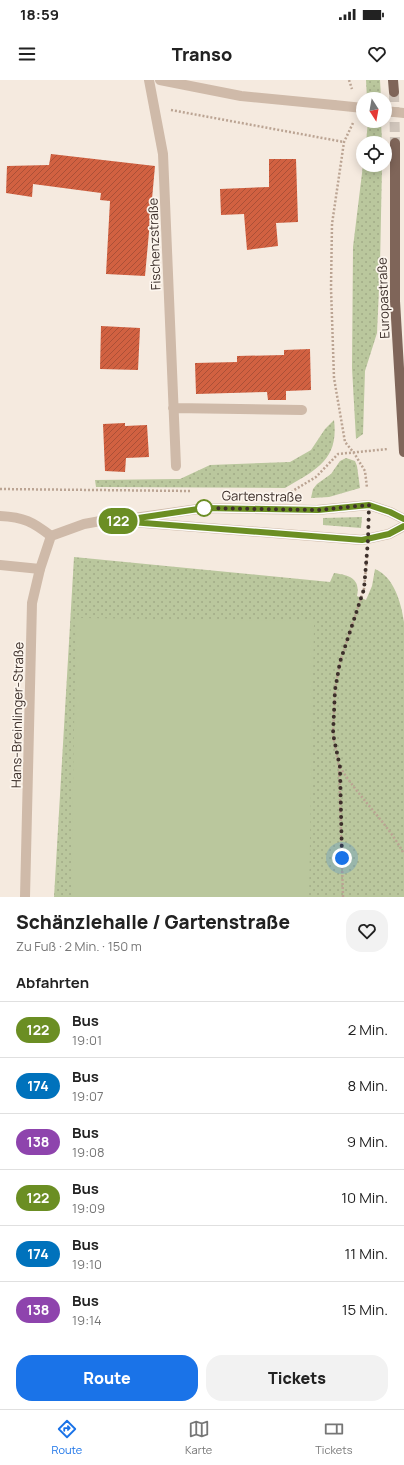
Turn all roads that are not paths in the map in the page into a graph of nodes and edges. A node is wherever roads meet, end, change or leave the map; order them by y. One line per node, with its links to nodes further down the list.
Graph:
1 (149, 80): 9 (street, Fischenzstraße)
2 (160, 80): 5 (street, bridge)
3 (393, 80): 4 (main road)
4 (394, 92)
5 (356, 108)
6 (392, 112): 7 (street, bridge)
7 (404, 113)
8 (395, 143): 11 (main road, Europastraße)
9 (172, 408): 10 (street); 13 (street, Fischenzstraße)
10 (302, 410)
11 (404, 448): 12 (main road, Europastraße)
12 (404, 452)
13 (176, 466)
14 (0, 516): 18 (street)
15 (404, 519): 16 (street, Gartenstraße)
16 (118, 521): 17 (street, Gartenstraße); 18 (street, Gartenstraße)
17 (404, 526)
18 (51, 536): 20 (street, Hans-Breinlinger-Straße)
19 (0, 565): 20 (street)
20 (40, 569): 21 (street, Hans-Breinlinger-Straße)
21 (25, 897)

